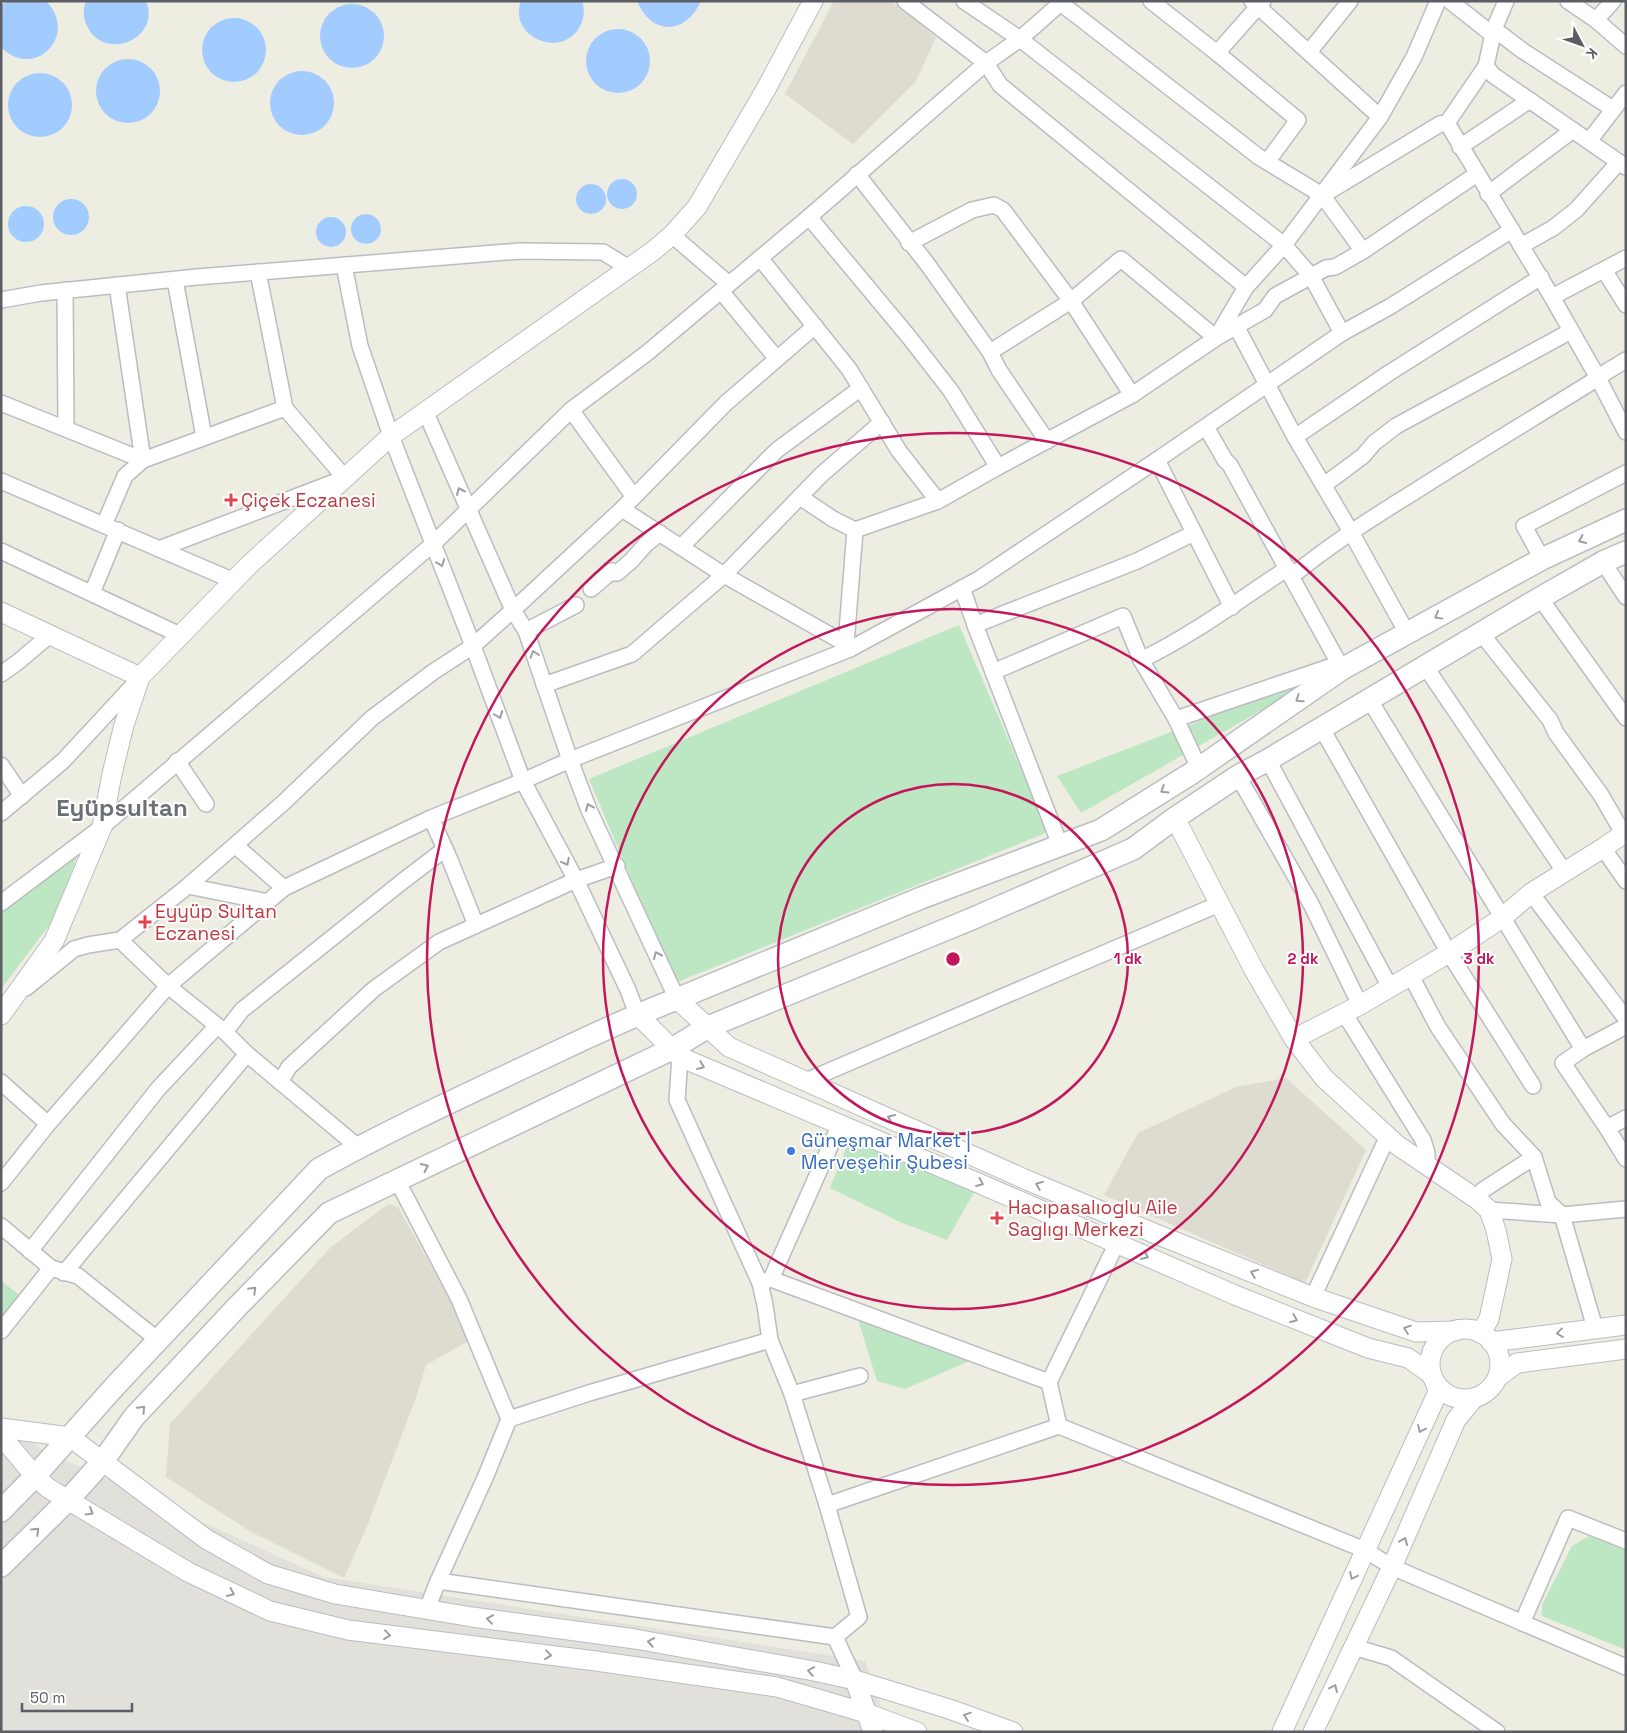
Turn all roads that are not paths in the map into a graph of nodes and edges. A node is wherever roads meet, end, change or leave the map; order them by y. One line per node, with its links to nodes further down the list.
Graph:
1 (813, 1): 37 (street)
2 (905, 1): 19 (street)
3 (964, 1): 15 (street)
4 (1151, 1): 17 (street)
5 (1350, 1): 18 (street)
6 (1438, 1): 24 (street)
7 (1450, 1): 14 (street)
8 (1506, 1): 14 (street)
9 (1568, 1): 13 (street)
10 (1613, 1): 13 (street)
11 (1060, 2): 15 (street); 29 (street)
12 (1258, 3): 17 (street); 18 (street)
13 (1596, 20): 16 (street)
14 (1494, 32): 20 (street); 23 (street)
15 (1020, 39): 19 (street); 39 (street)
16 (1626, 46)
17 (1217, 52): 29 (street)
18 (1309, 52): 24 (street)
19 (986, 63): 31 (street); 52 (street)
20 (1486, 66): 22 (street); 25 (street)
21 (1626, 93): 23 (street)
22 (1530, 100): 26 (street); 28 (street)
23 (1613, 109): 27 (street)
24 (1380, 117): 34 (street)
25 (1447, 123): 28 (street); 34 (street)
26 (1573, 130): 27 (street); 33 (street)
27 (1589, 141): 30 (street)
28 (1460, 148): 32 (street)
29 (1267, 162): 34 (street)
30 (1623, 165): 40 (street)
31 (857, 174): 35 (street); 38 (street)
32 (1477, 174): 33 (street); 41 (street)
33 (1488, 194): 36 (street)
34 (1322, 195): 39 (street); 41 (street)
35 (809, 217): 42 (street); 86 (street)
36 (1512, 230): 40 (street); 62 (street)
37 (672, 235): 45 (street); 53 (street)
38 (909, 243): 57 (street); 64 (street)
39 (1284, 245): 48 (street); 52 (street)
40 (1521, 246): 49 (street)
41 (1363, 251): 48 (street)
42 (760, 258): 53 (street); 59 (street)
43 (1626, 258): 46 (street)
44 (344, 265): 45 (street); 47 (street); 80 (street)
45 (629, 268): 74 (street)
46 (1604, 270): 55 (street); 58 (street)
47 (258, 272): 50 (street); 72 (street)
48 (1311, 276): 60 (street); 62 (street)
49 (1541, 277): 55 (street); 82 (street)
50 (175, 280): 51 (street); 81 (street)
51 (117, 285): 54 (street); 84 (street)
52 (1246, 286): 63 (street)
53 (725, 288): 65 (street); 73 (street)
54 (65, 290): 56 (street); 78 (street)
55 (1552, 297): 61 (street)
56 (1, 300)
57 (1071, 301): 63 (street); 64 (street); 70 (street)
58 (1626, 305)
59 (815, 326): 65 (street); 69 (street)
60 (1236, 326): 63 (street); 68 (street)
61 (1571, 331): 67 (street); 90 (street)
62 (1342, 334): 68 (street)
63 (1216, 338): 70 (street)
64 (990, 352): 83 (street)
65 (777, 359): 91 (street)
66 (1626, 360): 67 (street)
67 (1598, 378): 75 (street); 99 (street)
68 (1268, 385): 77 (street); 82 (street)
69 (861, 388): 76 (street); 103 (street)
70 (1132, 395): 83 (street)
71 (1, 402): 78 (street)
72 (286, 408): 81 (street); 88 (street)
73 (571, 410): 91 (street); 95 (street)
74 (426, 413): 80 (street); 95 (street, one-way to 74)
75 (1622, 415): 79 (street)
76 (882, 422): 92 (street); 93 (street)
77 (1206, 426): 85 (street); 109 (street)
78 (66, 428): 84 (street)
79 (1626, 432)
80 (391, 436): 88 (street); 102 (street)
81 (204, 437): 84 (street)
82 (1295, 437): 90 (street)
83 (1047, 441): 86 (street)
84 (143, 460): 97 (street)
85 (1157, 460): 101 (street); 112 (street)
86 (998, 467): 93 (street)
87 (1626, 473): 107 (street)
88 (345, 478): 104 (street); 111 (street)
89 (1, 480): 97 (street)
90 (1324, 485): 99 (street)
91 (634, 497): 94 (street)
92 (800, 497): 98 (street); 110 (street)
93 (938, 501): 98 (street)
94 (622, 509): 100 (street); 119 (street)
95 (469, 511): 102 (street); 119 (street)
96 (1626, 520): 107 (main road, one-way to 107)
97 (111, 528): 104 (street); 114 (street)
98 (855, 530): 128 (street)
99 (1351, 532): 109 (street); 123 (street)
100 (660, 533): 103 (street); 113 (street)
101 (1194, 533): 118 (street); 121 (street)
102 (434, 543): 127 (street, one-way to 127); 142 (street)
103 (681, 547): 110 (street)
104 (159, 549): 111 (street)
105 (1, 551): 114 (street)
106 (1626, 552): 108 (main road)
107 (1542, 558): 123 (main road, one-way to 123)
108 (1603, 562): 115 (street); 116 (main road)
109 (1290, 572): 118 (street); 131 (street)
110 (724, 575): 128 (street); 135 (street)
111 (234, 581): 126 (street)
112 (962, 588): 121 (street); 128 (street)
113 (591, 589)
114 (92, 593): 126 (street)
115 (1626, 596)
116 (1540, 598): 124 (main road); 137 (street)
117 (576, 605): 122 (street)
118 (1232, 607): 129 (street)
119 (513, 610): 122 (street); 127 (street)
120 (1, 612): 125 (street)
121 (975, 625): 132 (street)
122 (526, 631): 135 (street, one-way to 122)
123 (1407, 632): 131 (main road)
124 (1481, 633): 130 (main road); 153 (street)
125 (51, 634): 133 (street); 134 (street)
126 (182, 636): 134 (street)
127 (473, 646): 146 (street, one-way to 146); 155 (street)
128 (848, 647): 140 (street)
129 (1141, 660): 132 (street); 138 (street)
130 (1425, 666): 136 (main road); 159 (street)
131 (1341, 670): 138 (street); 144 (main road, one-way to 144)
132 (993, 672): 154 (street)
133 (1, 674)
134 (140, 677): 147 (street); 152 (street)
135 (544, 685): 140 (street)
136 (1369, 699): 139 (main road); 168 (street)
137 (1626, 718)
138 (1176, 719): 144 (street)
139 (1321, 728): 141 (main road); 171 (street)
140 (570, 760): 146 (street); 158 (street, one-way to 140)
141 (1268, 760): 145 (main road); 174 (street)
142 (177, 761): 148 (street); 152 (street)
143 (1, 765): 147 (street)
144 (1199, 768): 154 (main road, one-way to 154)
145 (1238, 776): 151 (main road); 177 (street)
146 (523, 781): 150 (street); 160 (street, one-way to 160)
147 (22, 796): 149 (street)
148 (206, 804)
149 (1, 813)
150 (431, 818): 157 (street); 163 (street)
151 (1175, 818): 167 (street); 182 (main road)
152 (102, 826): 166 (street); 175 (street)
153 (1625, 832): 156 (street)
154 (1060, 845): 176 (main road)
155 (236, 846): 162 (street); 163 (street)
156 (1603, 848): 159 (street); 161 (street)
157 (445, 849): 169 (street); 183 (street)
158 (617, 866): 160 (street); 176 (street, one-way to 158)
159 (1564, 871): 164 (street)
160 (576, 880): 169 (street); 178 (street)
161 (1626, 882)
162 (188, 886): 165 (street); 170 (street)
163 (284, 888): 165 (street)
164 (1532, 893): 168 (street); 180 (street)
165 (268, 902): 173 (street)
166 (1, 903)
167 (1220, 904): 184 (street); 188 (street)
168 (1502, 918): 171 (street); 185 (street)
169 (476, 925): 190 (street)
170 (120, 940): 173 (street); 175 (street)
171 (1449, 953): 172 (street); 191 (street)
172 (1411, 976): 174 (street); 198 (street)
173 (168, 986): 183 (street); 193 (street)
174 (1390, 988): 177 (street)
175 (17, 995): 179 (street)
176 (677, 999): 178 (main road); 182 (street)
177 (1352, 1009): 184 (street); 200 (street)
178 (637, 1014): 186 (street); 197 (main road)
179 (1, 1015)
180 (1626, 1019)
181 (1626, 1026): 185 (street)
182 (708, 1027): 186 (main road); 188 (street)
183 (221, 1029): 187 (street); 208 (street)
184 (1294, 1040): 196 (street)
185 (1583, 1049): 195 (street)
186 (676, 1053): 194 (street, one-way to 194); 201 (main road, one-way to 186); 210 (street)
187 (247, 1054): 190 (street); 209 (street)
188 (806, 1081): 211 (street, one-way to 188)
189 (1, 1082): 193 (street)
190 (280, 1082): 197 (street)
191 (1533, 1086)
192 (1626, 1118): 195 (street)
193 (48, 1124): 202 (street)
194 (840, 1124): 207 (street, one-way to 207); 210 (street)
195 (1608, 1128): 199 (street)
196 (1388, 1136): 200 (street); 211 (street)
197 (358, 1147): 217 (main road)
198 (1534, 1157): 203 (street); 205 (street)
199 (1626, 1159)
200 (1427, 1165): 203 (street)
201 (397, 1180): 226 (street); 231 (main road, one-way to 201)
202 (1, 1183)
203 (1483, 1205): 205 (street); 216 (street)
204 (1626, 1209): 205 (street)
205 (1562, 1215): 213 (street)
206 (1, 1226): 208 (street)
207 (1117, 1243): 222 (street, one-way to 222); 223 (street)
208 (30, 1251): 209 (street)
209 (57, 1270): 214 (street); 217 (street)
210 (766, 1281): 218 (street); 223 (street)
211 (1313, 1297): 215 (street, one-way to 211)
212 (1626, 1324): 213 (street)
213 (1595, 1328): 216 (street, one-way to 216)
214 (1, 1331)
215 (1455, 1331): 216 (street); 222 (street)
216 (1486, 1337): 221 (street)
217 (158, 1340): 230 (main road)
218 (770, 1340): 224 (street); 226 (street)
219 (1626, 1349): 221 (street)
220 (860, 1376): 224 (street)
221 (1498, 1377): 225 (street)
222 (1434, 1379): 225 (street); 237 (street, one-way to 237)
223 (1049, 1382): 227 (street)
224 (792, 1394): 234 (street)
225 (1474, 1398): 239 (street, one-way to 225)
226 (509, 1419): 240 (street)
227 (1059, 1426): 234 (street); 237 (street)
228 (1, 1428): 230 (street)
229 (1, 1436): 232 (street)
230 (70, 1437): 231 (street); 232 (main road)
231 (103, 1461): 233 (main road); 241 (street)
232 (35, 1476): 233 (street); 235 (main road)
233 (69, 1500): 238 (main road, one-way to 233); 247 (street, one-way to 247)
234 (828, 1506): 243 (street)
235 (1, 1511)
236 (1626, 1541): 242 (street)
237 (1365, 1550): 239 (street); 251 (street, one-way to 251)
238 (1, 1566)
239 (1392, 1567): 242 (street); 244 (street)
240 (438, 1581): 241 (street); 243 (street)
241 (427, 1609): 246 (street, one-way to 241)
242 (1522, 1623): 245 (street)
243 (835, 1637): 246 (street)
244 (1354, 1647): 252 (street, one-way to 244); 253 (street)
245 (1626, 1667)
246 (855, 1680): 247 (street); 250 (street, one-way to 246)
247 (866, 1713): 248 (street); 249 (street)
248 (873, 1732)
249 (917, 1732)
250 (1013, 1732)
251 (1282, 1732)
252 (1314, 1732)
253 (1497, 1732)

